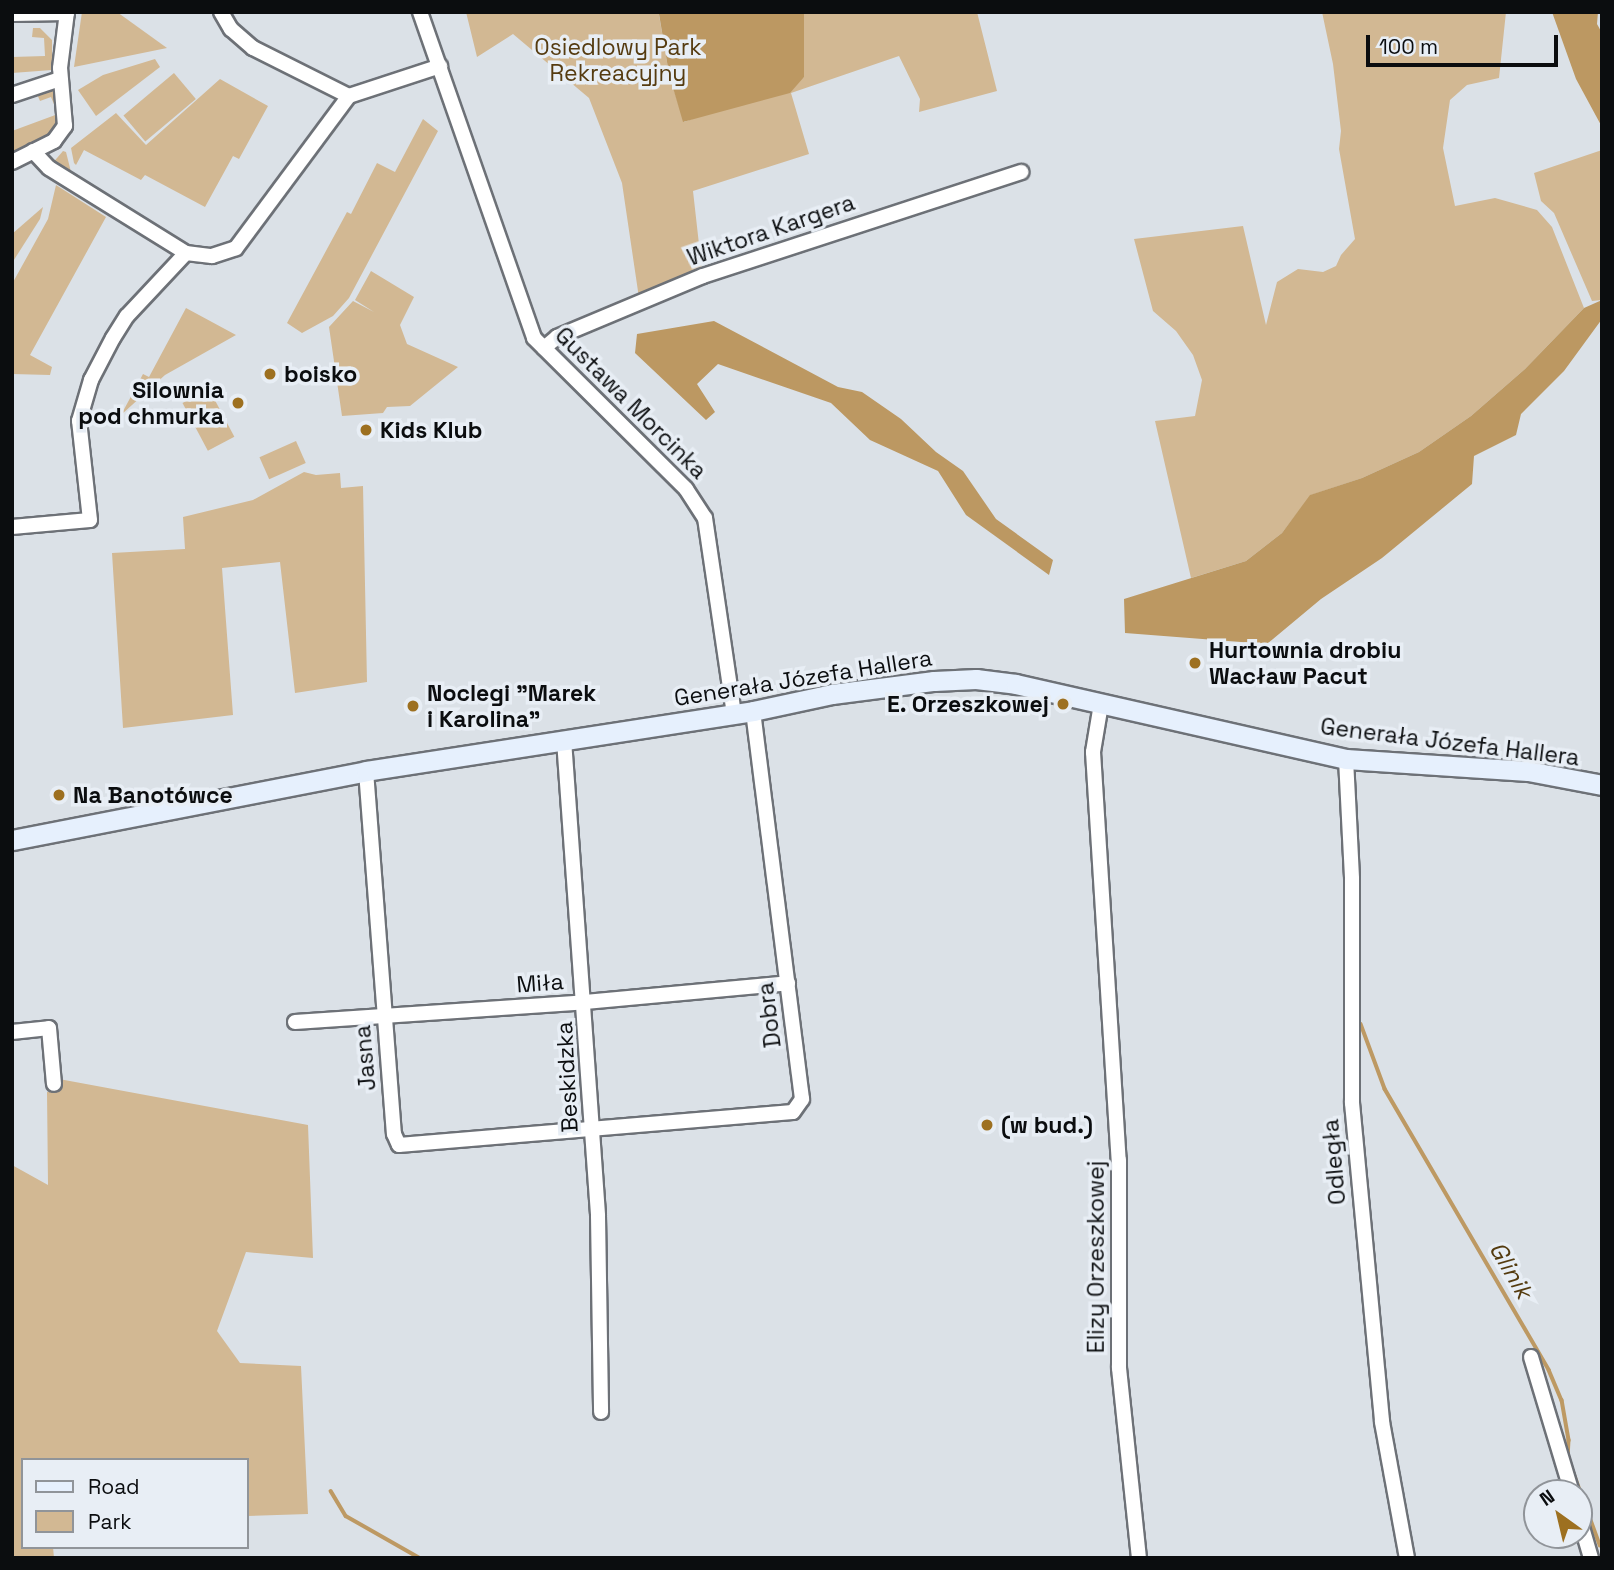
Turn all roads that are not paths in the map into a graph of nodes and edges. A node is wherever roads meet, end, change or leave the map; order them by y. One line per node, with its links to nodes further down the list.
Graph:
1 (221, 12): 8 (street)
2 (421, 12): 5 (street, Gustawa Morcinka)
3 (67, 13): 4 (street); 6 (street)
4 (12, 14)
5 (440, 66): 8 (street); 13 (street, Gustawa Morcinka)
6 (60, 79): 7 (street); 9 (street)
7 (12, 95)
8 (349, 96): 12 (street)
9 (33, 151): 10 (street); 12 (street)
10 (12, 162)
11 (1021, 172): 13 (street, Wiktora Kargera)
12 (186, 253): 14 (street)
13 (544, 348): 16 (street, Gustawa Morcinka)
14 (12, 527)
15 (1101, 704): 16 (street, Generała Józefa Hallera); 18 (street, Generała Józefa Hallera); 32 (street, Elizy Orzeszkowej)
16 (743, 712): 17 (street, Generała Józefa Hallera); 22 (street, Dobra)
17 (564, 740): 19 (street, Generała Józefa Hallera); 23 (street, Beskidzka)
18 (1346, 759): 20 (street, Generała Józefa Hallera); 33 (street, Odległa)
19 (366, 771): 21 (street, Generała Józefa Hallera); 24 (street, Jasna)
20 (1602, 785)
21 (12, 840)
22 (788, 983): 23 (street, Miła); 28 (street, Dobra)
23 (585, 1002): 24 (street, Miła); 28 (street, Beskidzka)
24 (384, 1016): 25 (street, Miła); 28 (street, Jasna)
25 (295, 1022)
26 (12, 1032): 27 (street)
27 (54, 1084)
28 (592, 1130): 30 (street, Beskidzka)
29 (1531, 1357): 31 (street)
30 (601, 1412)
31 (1568, 1479)
32 (1139, 1558)
33 (1407, 1558)

